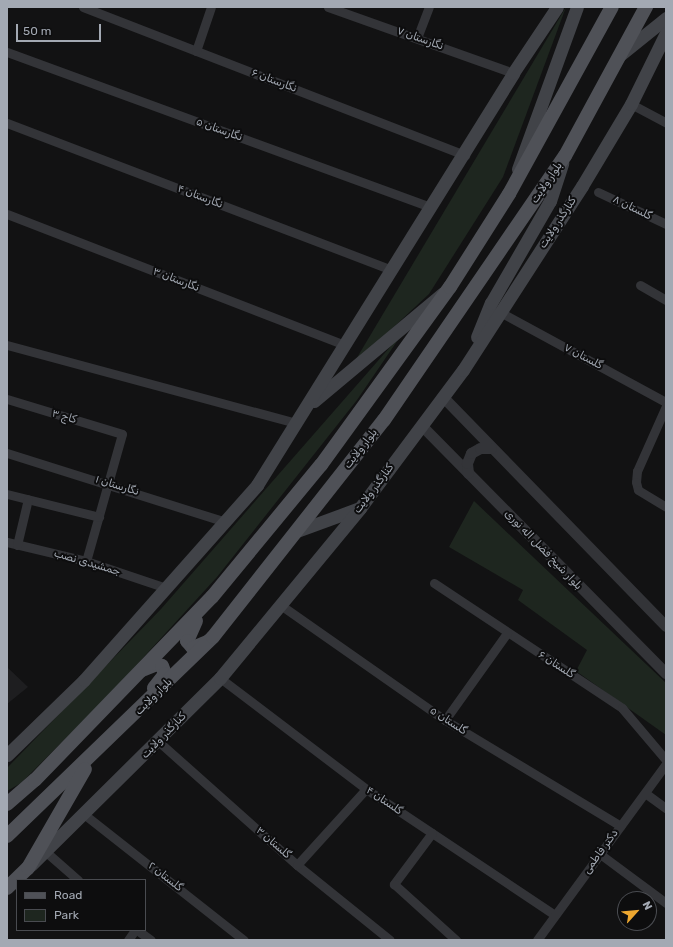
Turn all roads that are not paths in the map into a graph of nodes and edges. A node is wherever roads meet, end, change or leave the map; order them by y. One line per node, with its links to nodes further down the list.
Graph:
1 (83, 7): 12 (street, نگارستان ۶)
2 (211, 7): 12 (street)
3 (428, 7): 11 (street)
4 (557, 7): 15 (main road)
5 (577, 7): 22 (main road)
6 (612, 7): 22 (main road, بلوار ولایت)
7 (646, 7): 14 (main road, بلوار ولایت)
8 (334, 8): 11 (street, نگارستان ۷)
9 (666, 18): 14 (main road)
10 (666, 33): 16 (main road, کنارگذر ولایت)
11 (417, 38): 15 (street, نگارستان ۷)
12 (196, 51): 19 (street, نگارستان ۶)
13 (7, 52): 23 (street, نگارستان ۵)
14 (620, 55): 20 (main road, بلوار ولایت)
15 (513, 73): 19 (main road)
16 (631, 104): 18 (street); 30 (main road, کنارگذر ولایت)
17 (7, 123): 26 (street, نگارستان ۴)
18 (666, 123)
19 (465, 155): 23 (main road)
20 (565, 156): 33 (main road); 51 (main road, بلوار ولایت)
21 (598, 192): 25 (street, گلستان ۸)
22 (509, 194): 28 (main road, بلوار ولایت)
23 (430, 207): 26 (main road)
24 (7, 214): 32 (street, نگارستان ۳)
25 (666, 224)
26 (392, 270): 32 (main road)
27 (640, 285): 29 (street)
28 (450, 287): 38 (main road); 57 (main road, بلوار ولایت)
29 (666, 300)
30 (500, 312): 33 (main road, کنارگذر ولایت); 36 (street, گلستان ۷)
31 (7, 345): 39 (street)
32 (345, 345): 38 (main road)
33 (463, 370): 34 (main road, کنارگذر ولایت)
34 (444, 398): 40 (main road, کنارگذر ولایت); 41 (street)
35 (7, 399): 44 (street, کاج ۳)
36 (666, 402)
37 (666, 406): 47 (street)
38 (306, 408): 39 (main road)
39 (296, 423): 50 (main road)
40 (422, 426): 43 (street, بلوار شیخ فضل اله نوری); 48 (main road, کنارگذر ولایت)
41 (491, 448): 43 (street); 59 (street)
42 (7, 453): 44 (street, نگارستان ۱)
43 (468, 473): 63 (street, بلوار شیخ فضل اله نوری)
44 (109, 484): 49 (street); 50 (street, نگارستان ۱)
45 (7, 494): 46 (street)
46 (28, 499): 49 (street); 53 (street)
47 (666, 507)
48 (360, 508): 51 (main road); 58 (main road, کنارگذر ولایت)
49 (99, 517): 54 (street)
50 (226, 522): 56 (main road)
51 (297, 531): 61 (main road, بلوار ولایت)
52 (7, 542): 53 (street, جمشیدی نصب)
53 (17, 545): 54 (street, جمشیدی نصب)
54 (86, 561): 56 (street, جمشیدی نصب)
55 (434, 583): 60 (street, گلستان ۶)
56 (166, 588): 68 (main road)
57 (212, 598): 61 (main road); 62 (main road, بلوار ولایت)
58 (282, 606): 64 (main road, کنارگذر ولایت); 66 (street, گلستان ۵)
59 (666, 626)
60 (507, 633): 66 (street); 70 (street, گلستان ۶)
61 (213, 637): 65 (main road, بلوار ولایت)
62 (137, 673): 65 (main road); 73 (main road, بلوار ولایت)
63 (666, 673)
64 (220, 678): 67 (main road, کنارگذر ولایت); 72 (street, گلستان ۴)
65 (135, 716): 69 (main road, بلوار ولایت)
66 (445, 720): 79 (street, گلستان ۵)
67 (159, 742): 78 (main road, کنارگذر ولایت); 84 (street, گلستان ۳)
68 (7, 755)
69 (90, 759): 81 (main road, بلوار ولایت); 85 (main road)
70 (666, 760)
71 (666, 764): 74 (street, دکتر فاطمی)
72 (366, 789): 80 (street, گلستان ۴); 84 (street)
73 (21, 792): 75 (main road); 76 (main road, بلوار ولایت)
74 (645, 792): 77 (street); 79 (street, دکتر فاطمی)
75 (7, 797)
76 (7, 804)
77 (666, 808)
78 (85, 814): 82 (main road, کنارگذر ولایت); 96 (street, گلستان ۲)
79 (621, 826): 83 (street, دکتر فاطمی)
80 (432, 833): 91 (street, گلستان ۴); 98 (street)
81 (7, 836)
82 (46, 852): 85 (main road, کنارگذر ولایت); 88 (street)
83 (600, 854): 90 (street); 91 (street, دکتر فاطمی)
84 (297, 865): 97 (street, گلستان ۳)
85 (28, 868): 87 (main road, کنارگذر ولایت)
86 (16, 879): 89 (main road, کنارگذر ولایت)
87 (16, 879)
88 (77, 879)
89 (7, 888)
90 (666, 903)
91 (555, 915): 99 (street, دکتر فاطمی)
92 (135, 931): 94 (street)
93 (138, 931): 95 (street)
94 (128, 940)
95 (151, 940)
96 (244, 940)
97 (390, 940)
98 (456, 940)
99 (537, 940)

